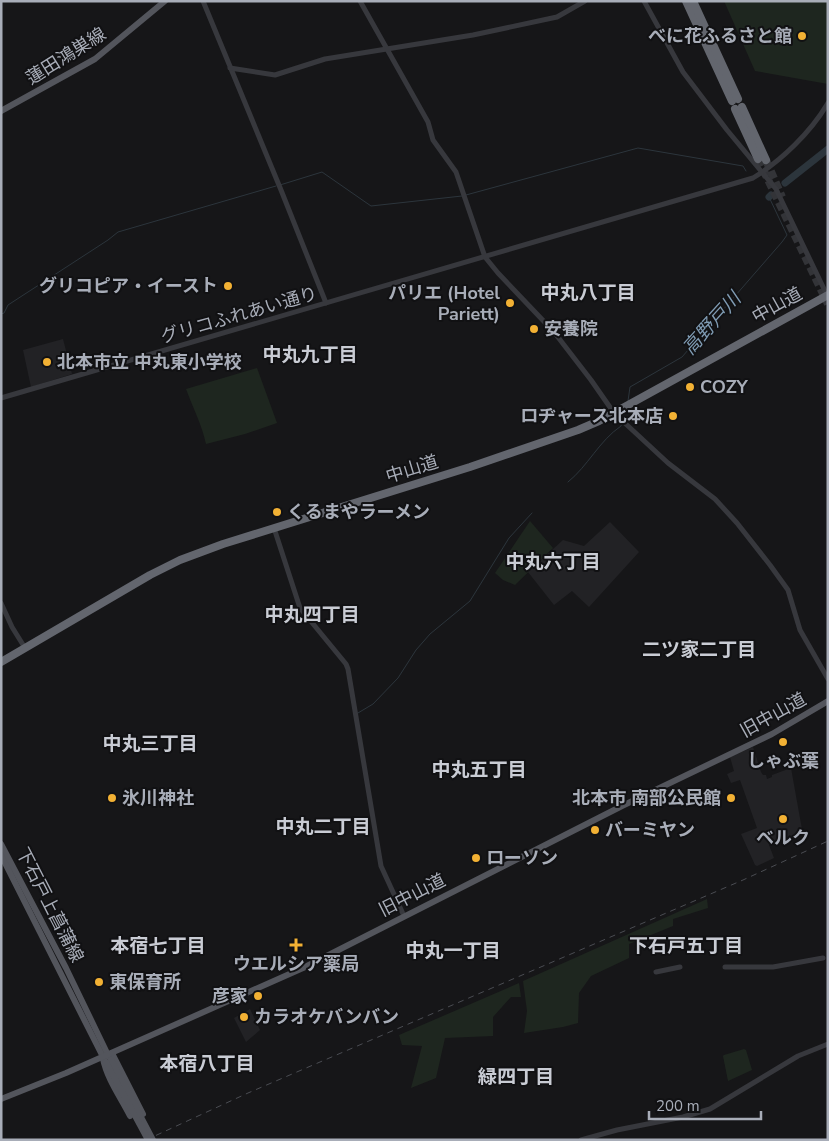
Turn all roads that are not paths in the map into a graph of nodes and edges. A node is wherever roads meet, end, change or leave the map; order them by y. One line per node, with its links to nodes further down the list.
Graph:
1 (165, 1): 12 (main road, 蓮田鴻巣線)
2 (203, 1): 9 (street)
3 (360, 1): 8 (street)
4 (585, 1): 8 (street)
5 (644, 1): 14 (street)
6 (685, 1): 11 (highway)
7 (695, 1): 11 (highway)
8 (387, 50): 9 (street); 15 (street)
9 (230, 68): 17 (street)
10 (828, 103): 14 (street, グリコふれあい通り)
11 (737, 104): 13 (highway)
12 (1, 111)
13 (762, 159)
14 (763, 172): 15 (street, グリコふれあい通り); 16 (street)
15 (486, 257): 17 (street, グリコふれあい通り); 19 (street)
16 (827, 294): 19 (highway, 中山道)
17 (326, 304): 18 (street, グリコふれあい通り)
18 (1, 398)
19 (613, 411): 20 (highway, 中山道); 22 (highway, 中山道); 25 (street)
20 (274, 528): 22 (highway, 中山道); 29 (street)
21 (1, 603): 22 (street)
22 (23, 645): 23 (highway, 中山道); 24 (highway, 中山道)
23 (1, 657)
24 (1, 662)
25 (828, 678)
26 (828, 702): 29 (main road, 旧中山道)
27 (1, 844): 35 (main road, 下石戸上菖蒲線)
28 (1, 855): 35 (main road, 下石戸上菖蒲線)
29 (404, 916): 35 (main road, 旧中山道)
30 (823, 958): 32 (street)
31 (680, 967): 33 (street)
32 (725, 967)
33 (656, 972)
34 (828, 1044): 41 (street)
35 (108, 1057): 36 (main road, 旧中山道); 37 (main road); 38 (main road); 39 (main road, bridge); 40 (main road, bridge)
36 (1, 1099)
37 (143, 1114)
38 (130, 1116)
39 (148, 1140)
40 (153, 1140)
41 (581, 1140)

